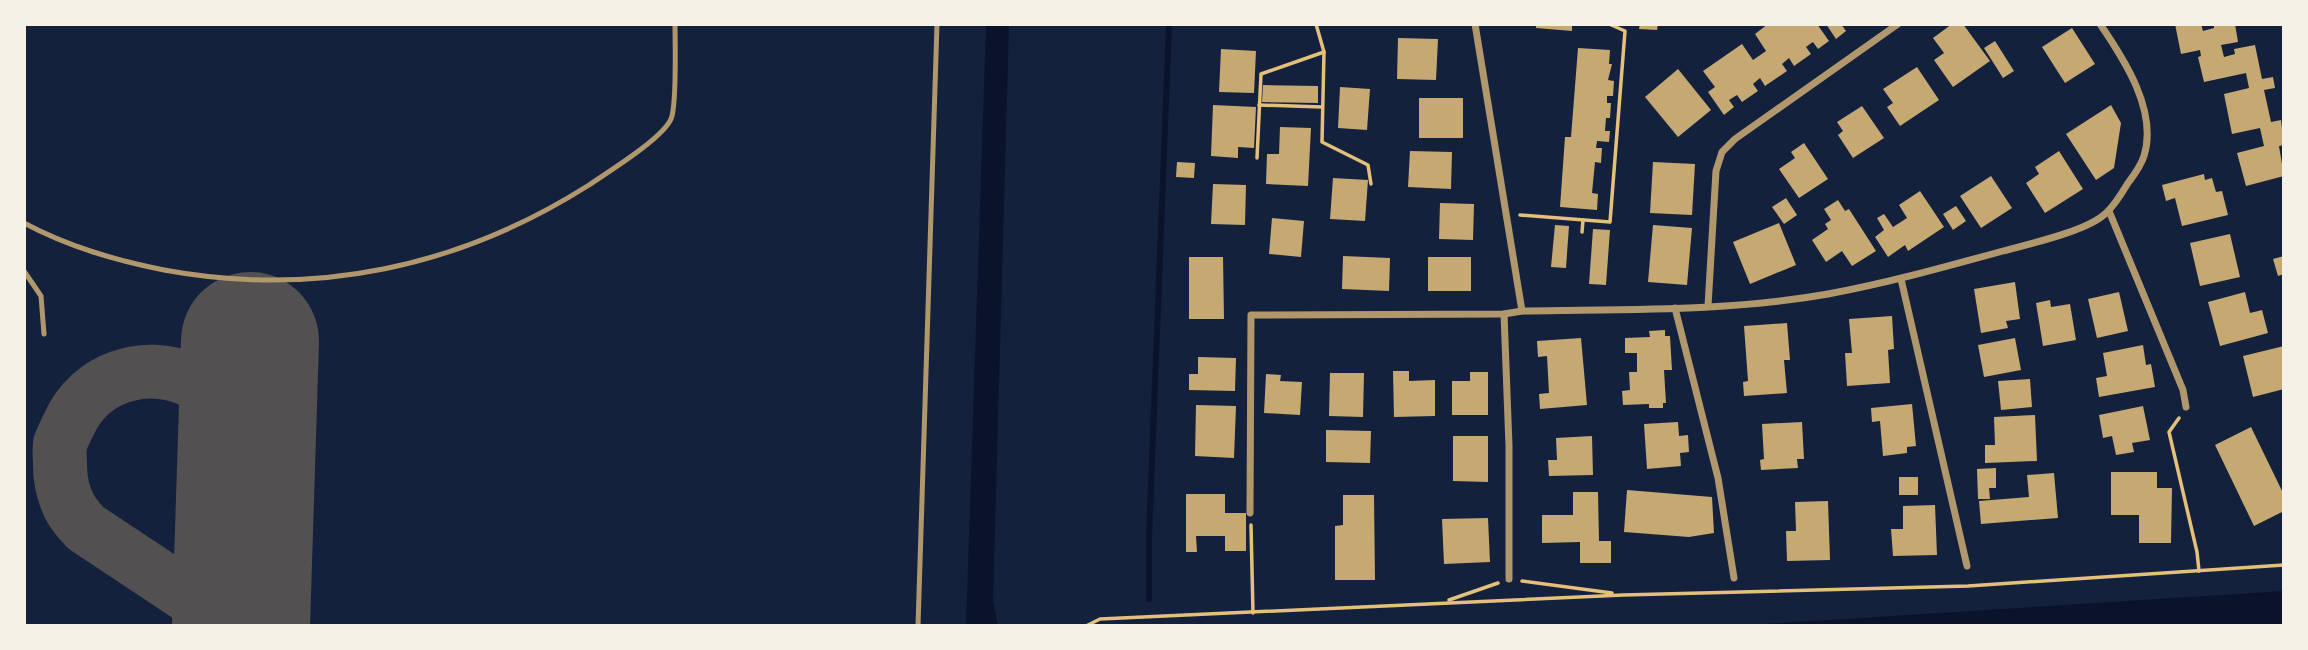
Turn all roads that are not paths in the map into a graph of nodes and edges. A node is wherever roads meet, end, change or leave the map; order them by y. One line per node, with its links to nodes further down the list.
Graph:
1 (675, 24): 7 (lane)
2 (937, 24): 20 (lane)
3 (1475, 24): 12 (street)
4 (1898, 24): 10 (street)
5 (2100, 24): 6 (street)
6 (2109, 211): 9 (street); 15 (street)
7 (24, 223)
8 (24, 271): 14 (lane)
9 (1901, 279): 10 (street); 17 (street)
10 (1708, 306): 11 (street)
11 (1675, 308): 12 (street); 18 (street)
12 (1522, 311): 13 (street)
13 (1504, 314): 16 (street); 19 (street)
14 (44, 334)
15 (2186, 407)
16 (1250, 513)
17 (1967, 566)
18 (1734, 578)
19 (1509, 579)
20 (918, 625)

